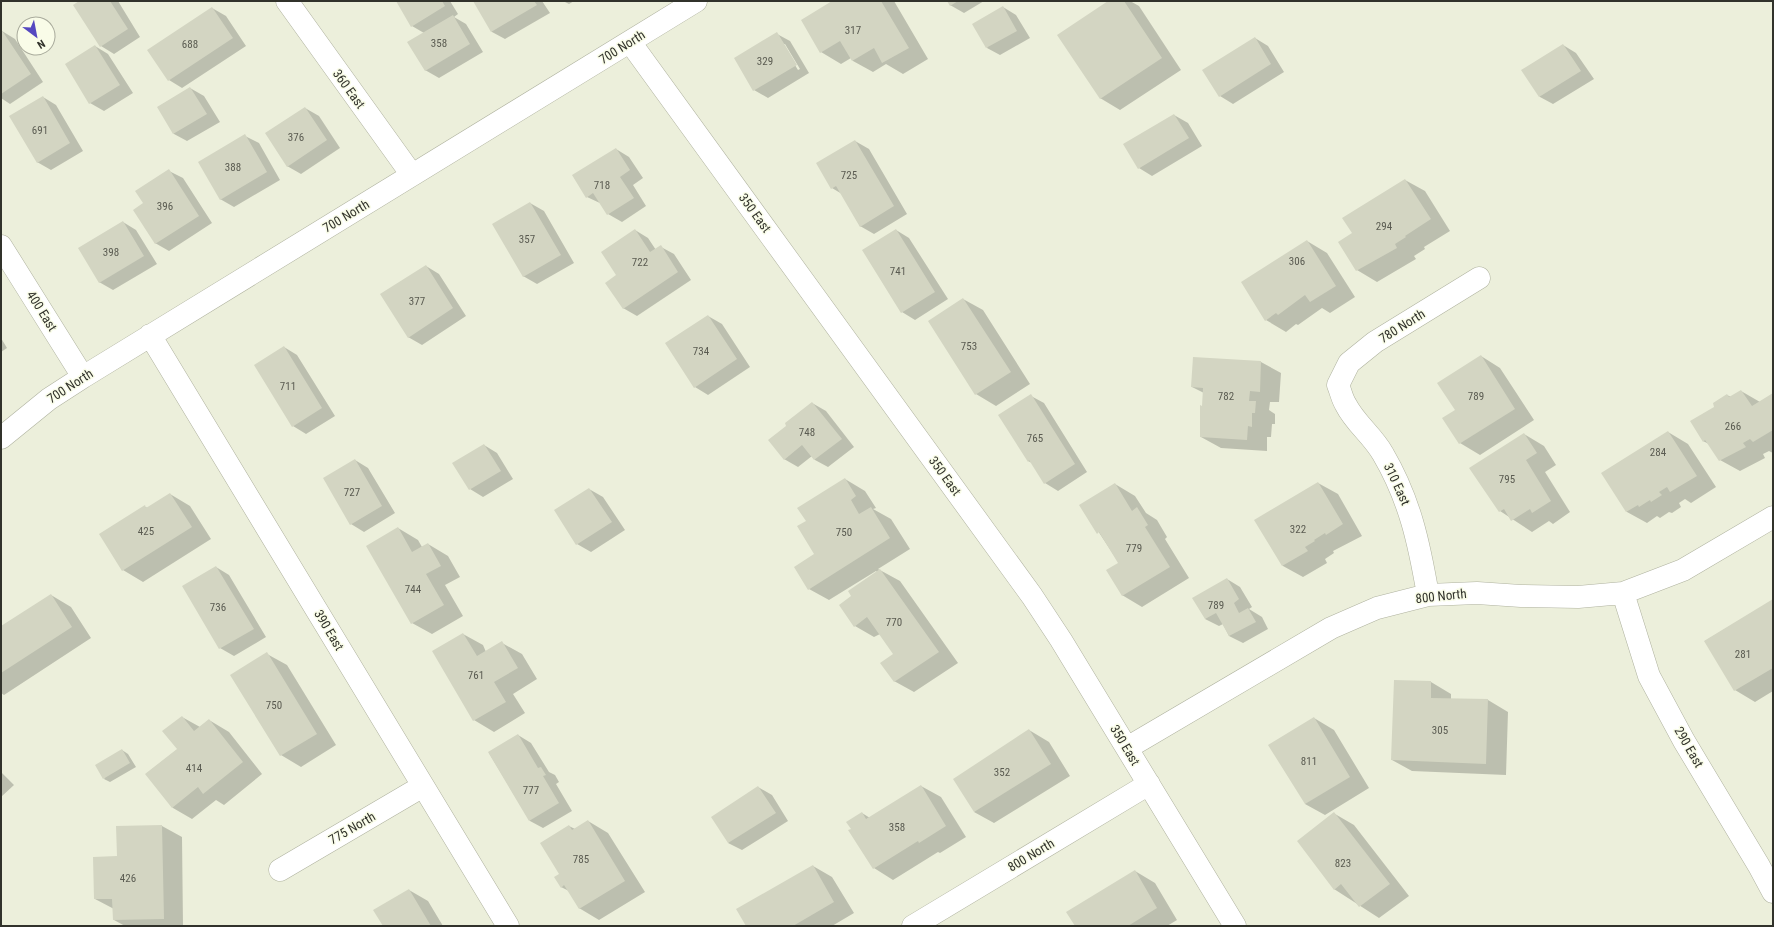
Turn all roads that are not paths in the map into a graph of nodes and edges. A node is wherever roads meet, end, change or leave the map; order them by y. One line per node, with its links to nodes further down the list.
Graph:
1 (287, 1): 4 (street, 360 East)
2 (696, 1): 3 (street, 700 North)
3 (630, 42): 4 (street, 700 North); 14 (street, 350 East)
4 (412, 175): 7 (street, 700 North)
5 (1, 246): 8 (street, 400 East)
6 (1478, 278): 9 (street, 780 North)
7 (150, 335): 8 (street, 700 North); 16 (street, 390 East)
8 (83, 377): 10 (street, 700 North)
9 (1338, 386): 13 (street, 310 East)
10 (1, 438)
11 (1773, 517): 12 (street, 800 North)
12 (1623, 593): 13 (street, 800 North); 18 (street, 290 East)
13 (1428, 595): 14 (street, 800 North)
14 (1127, 748): 15 (street, 350 East)
15 (1149, 784): 20 (street, 800 North); 21 (street, 350 East)
16 (423, 786): 17 (street, 775 North); 19 (street, 390 East)
17 (280, 870)
18 (1773, 892)
19 (508, 926)
20 (913, 926)
21 (1235, 926)

